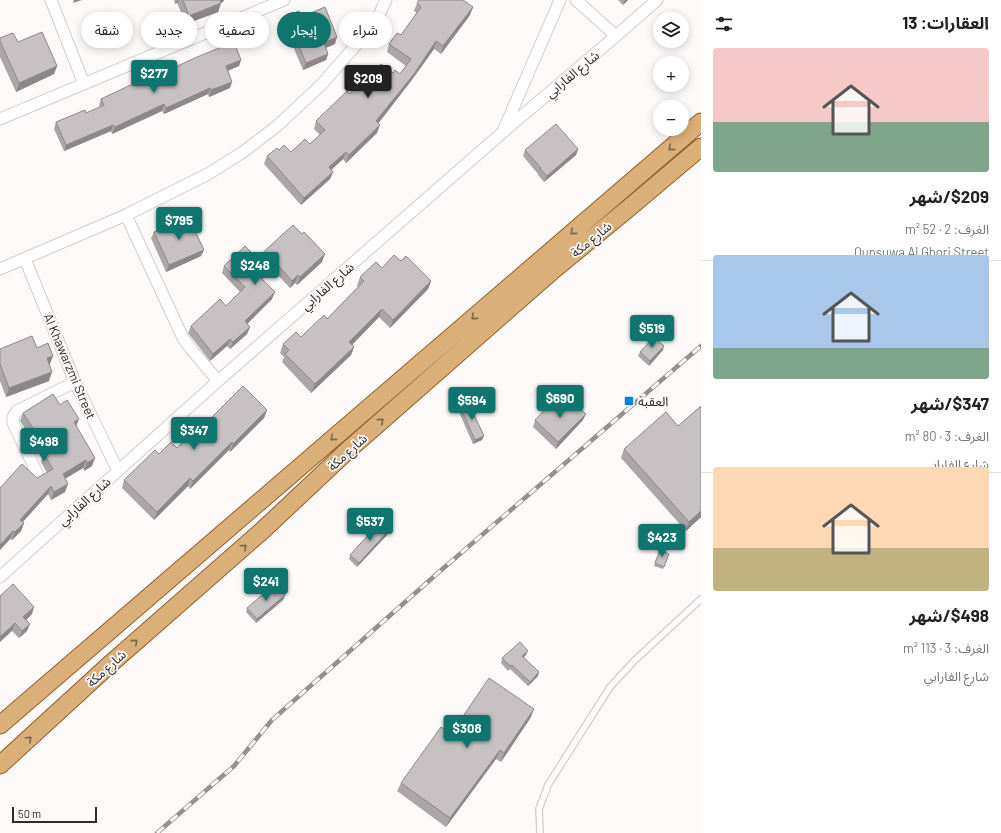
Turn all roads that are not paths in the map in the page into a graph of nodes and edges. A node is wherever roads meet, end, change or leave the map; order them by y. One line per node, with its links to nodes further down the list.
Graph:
1 (51, 0): 8 (street)
2 (284, 0): 8 (street)
3 (386, 0): 13 (street)
4 (560, 0): 11 (street)
5 (576, 0): 7 (street)
6 (658, 0): 7 (street, شارع الفارابي)
7 (616, 36): 11 (street, شارع الفارابي)
8 (84, 84): 9 (street)
9 (0, 119)
10 (701, 122): 22 (main road, شارع مكة, one-way to 22)
11 (503, 132): 16 (street, شارع الفارابي)
12 (701, 146): 23 (main road, شارع مكة, one-way to 12)
13 (126, 215): 14 (street); 16 (street)
14 (25, 259): 15 (street); 17 (street, Al Khawarzmi Street)
15 (0, 269)
16 (218, 381): 18 (street, شارع الفارابي)
17 (75, 382): 18 (street, Al Khawarzmi Street); 19 (street)
18 (118, 471): 20 (street, شارع الفارابي)
19 (37, 473)
20 (0, 577)
21 (701, 599): 24 (lane)
22 (0, 725)
23 (0, 765)
24 (540, 833)

